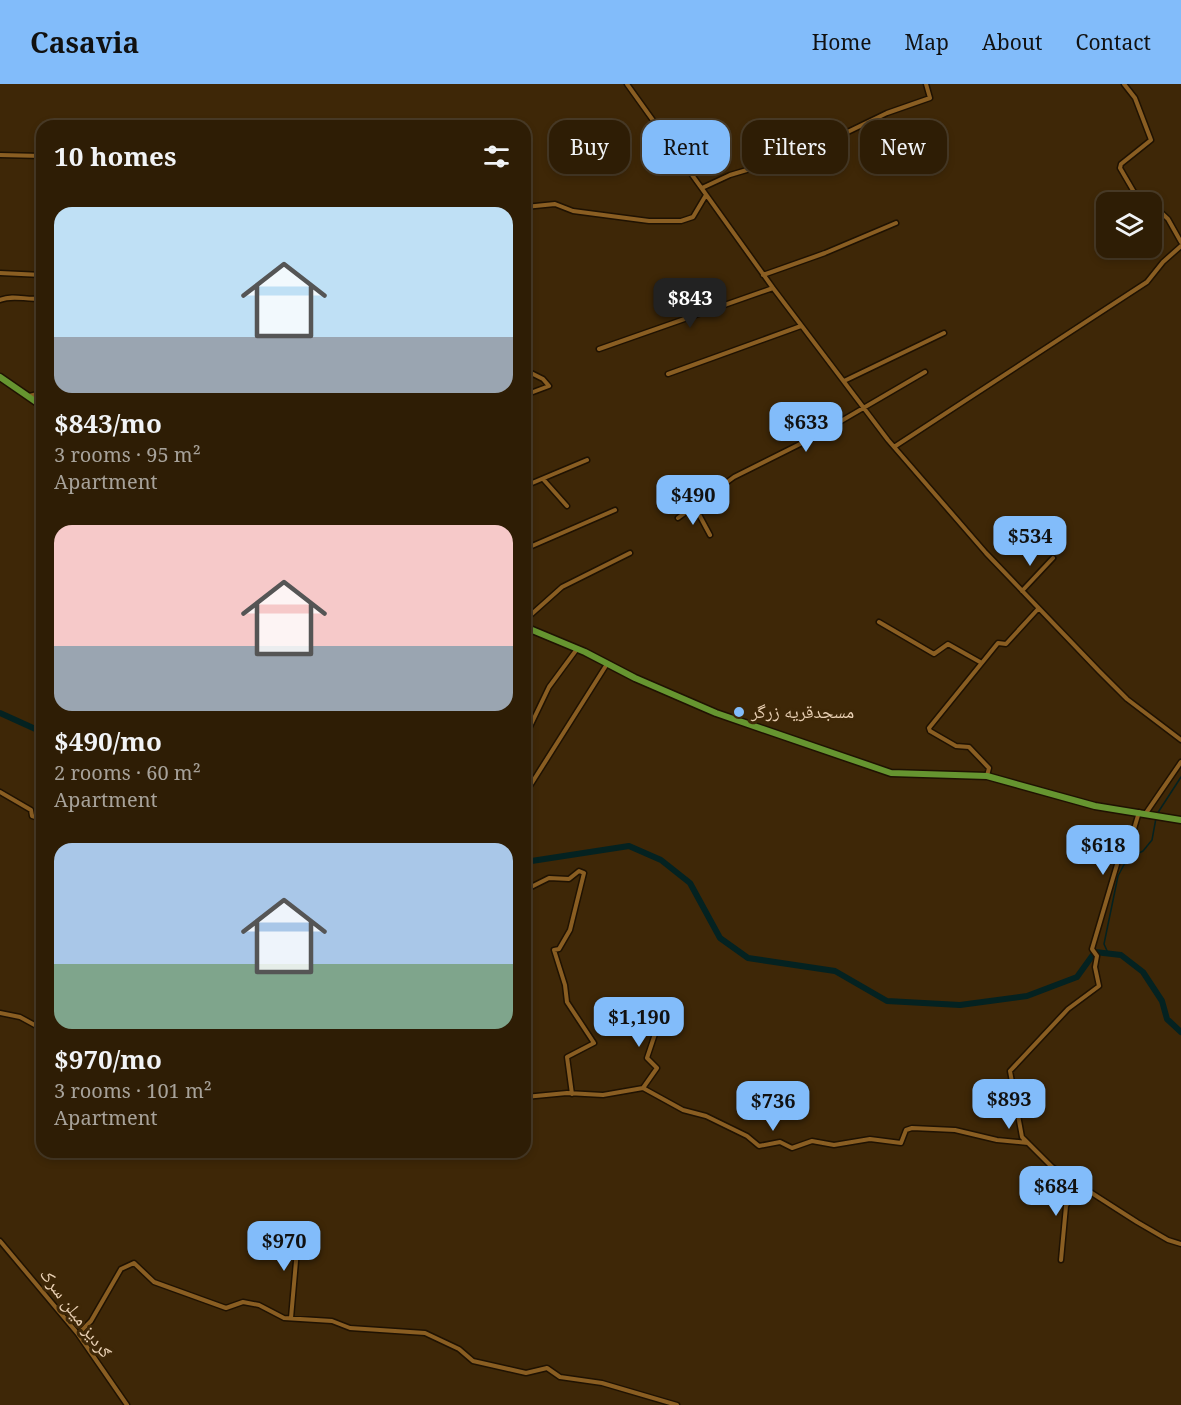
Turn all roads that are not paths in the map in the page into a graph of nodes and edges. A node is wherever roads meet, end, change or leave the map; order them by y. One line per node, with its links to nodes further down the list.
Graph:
1 (627, 84): 6 (street)
2 (926, 84): 6 (street)
3 (1124, 84): 7 (street)
4 (0, 155): 5 (street)
5 (36, 156)
6 (702, 188): 8 (street)
7 (1134, 192)
8 (706, 195): 9 (street); 15 (street)
9 (531, 206)
10 (1162, 213): 12 (street)
11 (896, 223): 15 (street)
12 (1181, 244): 32 (street)
13 (0, 273): 14 (street)
14 (36, 275)
15 (764, 275): 16 (street)
16 (773, 288): 19 (street); 21 (street)
17 (0, 300): 18 (street)
18 (36, 300)
19 (801, 326): 24 (street); 26 (street)
20 (944, 333): 26 (street)
21 (599, 350)
22 (925, 372): 31 (street)
23 (531, 373): 27 (street)
24 (668, 374)
25 (0, 377): 29 (highway)
26 (844, 381): 31 (street)
27 (531, 392)
28 (36, 394): 29 (street)
29 (26, 396): 30 (highway)
30 (36, 402)
31 (863, 406): 32 (street); 37 (street)
32 (894, 447): 44 (street)
33 (587, 460): 34 (street)
34 (543, 479): 35 (street); 36 (street)
35 (531, 484)
36 (567, 506)
37 (695, 507): 39 (street); 40 (street)
38 (615, 510): 41 (street)
39 (678, 518)
40 (711, 536)
41 (531, 546)
42 (630, 553): 46 (street)
43 (1053, 558): 44 (street)
44 (1022, 591): 45 (street)
45 (1038, 609): 50 (street); 53 (street)
46 (531, 615)
47 (879, 622): 50 (street)
48 (531, 629): 49 (highway)
49 (578, 649): 51 (highway); 52 (street)
50 (980, 662): 55 (street)
51 (608, 663): 55 (highway); 56 (street)
52 (531, 724)
53 (1181, 740)
54 (1181, 762): 58 (street)
55 (987, 776): 58 (highway)
56 (531, 784)
57 (0, 792): 59 (street)
58 (1142, 813): 60 (highway); 68 (street)
59 (36, 817)
60 (1181, 820)
61 (531, 887): 66 (street)
62 (0, 1013): 64 (street)
63 (662, 1013): 65 (street)
64 (36, 1026)
65 (643, 1088): 66 (street); 68 (street)
66 (572, 1094): 67 (street)
67 (531, 1097)
68 (1028, 1143): 69 (street)
69 (1078, 1184): 72 (street); 73 (street)
70 (299, 1227): 74 (street)
71 (0, 1241): 75 (street, ګردیز میلن سرک)
72 (1181, 1244)
73 (1061, 1260)
74 (291, 1318): 75 (street); 77 (street)
75 (78, 1334): 76 (street, ګردیز میلن سرک)
76 (127, 1405)
77 (677, 1405)

